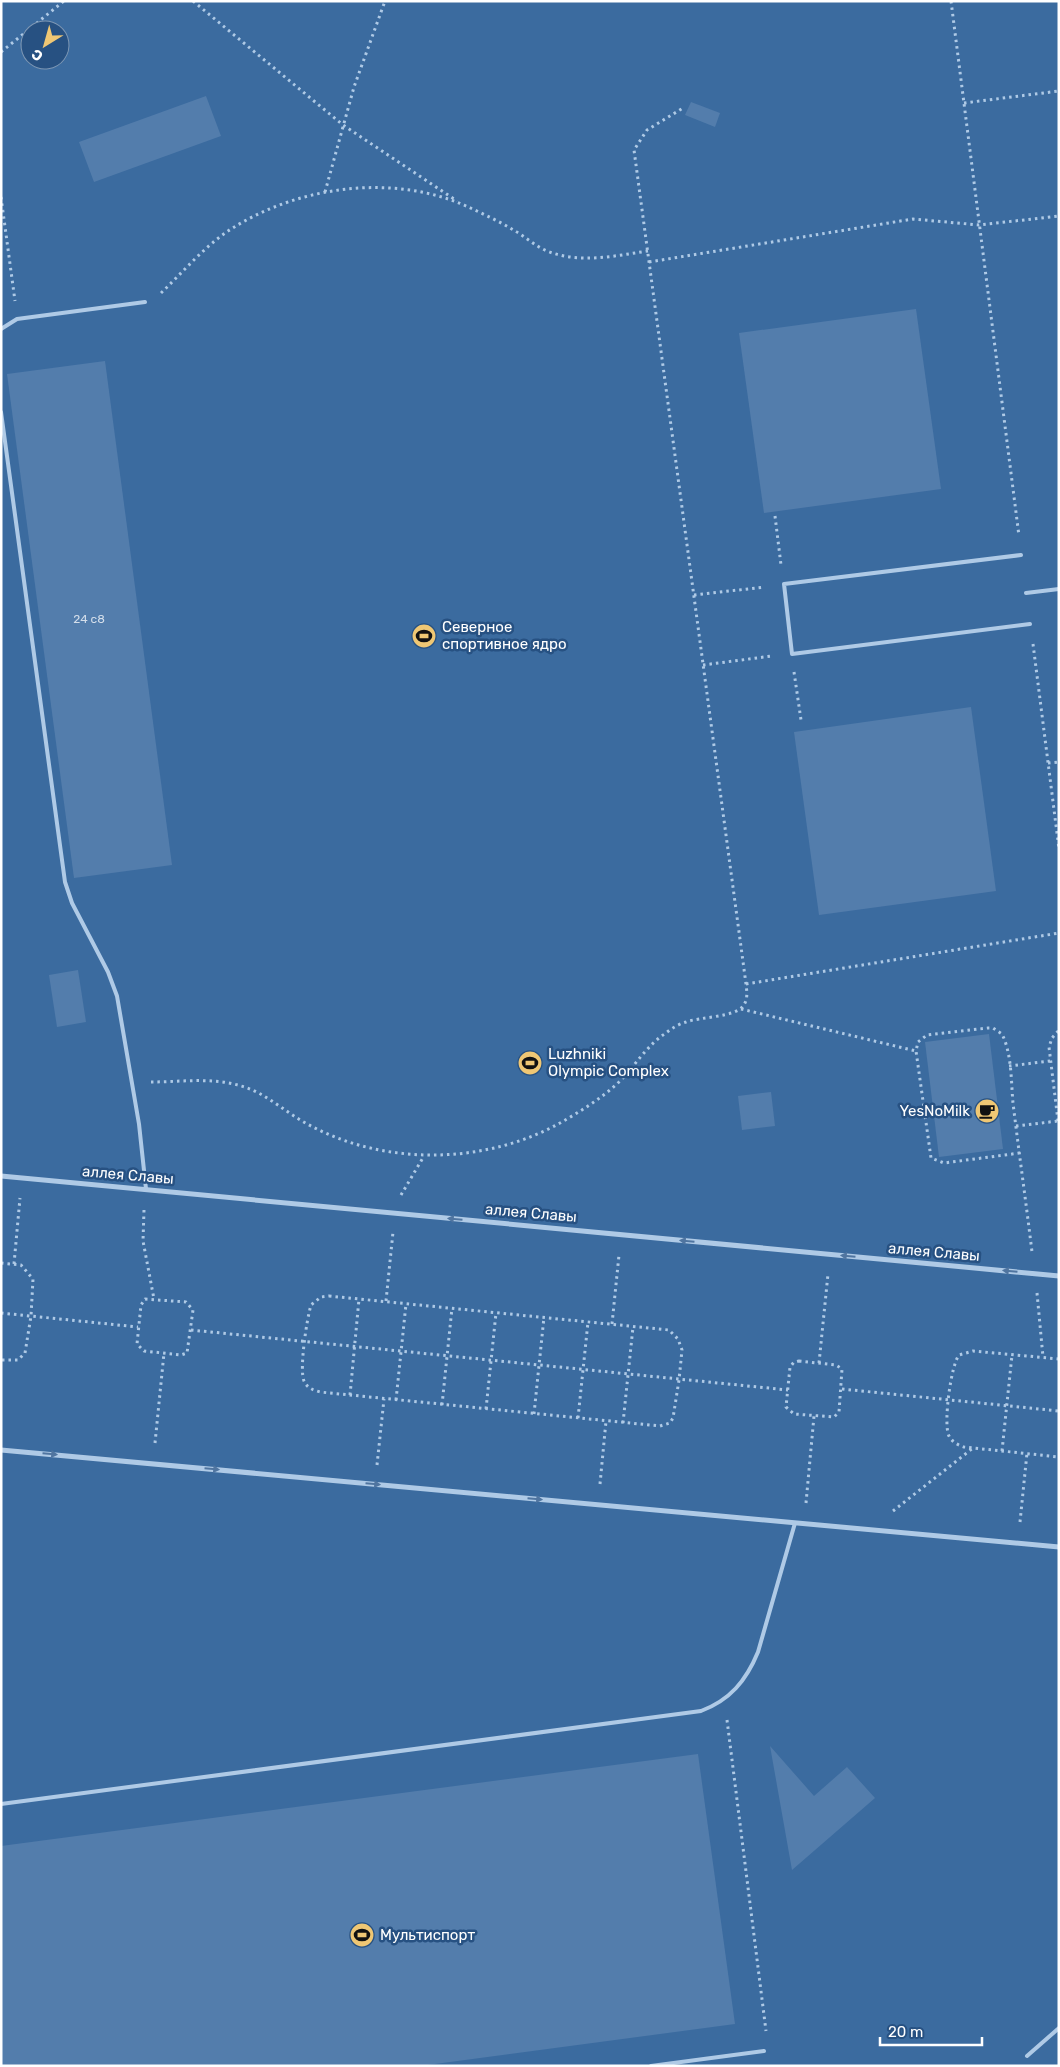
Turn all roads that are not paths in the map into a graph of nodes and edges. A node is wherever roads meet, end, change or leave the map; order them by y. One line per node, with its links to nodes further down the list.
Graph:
1 (144, 302): 2 (lane)
2 (1, 329)
3 (1, 412): 9 (lane)
4 (1021, 555): 7 (lane)
5 (1059, 589): 6 (lane)
6 (1026, 593)
7 (1030, 624)
8 (1, 1176): 9 (street, аллея Славы)
9 (146, 1189): 10 (street, аллея Славы, one-way to 9)
10 (1059, 1276)
11 (1, 1450): 12 (street, one-way to 12)
12 (795, 1523): 13 (street); 14 (lane)
13 (1059, 1547)
14 (1, 1804)
15 (1059, 2028): 17 (lane)
16 (764, 2051): 18 (lane)
17 (1028, 2056)
18 (651, 2066)

